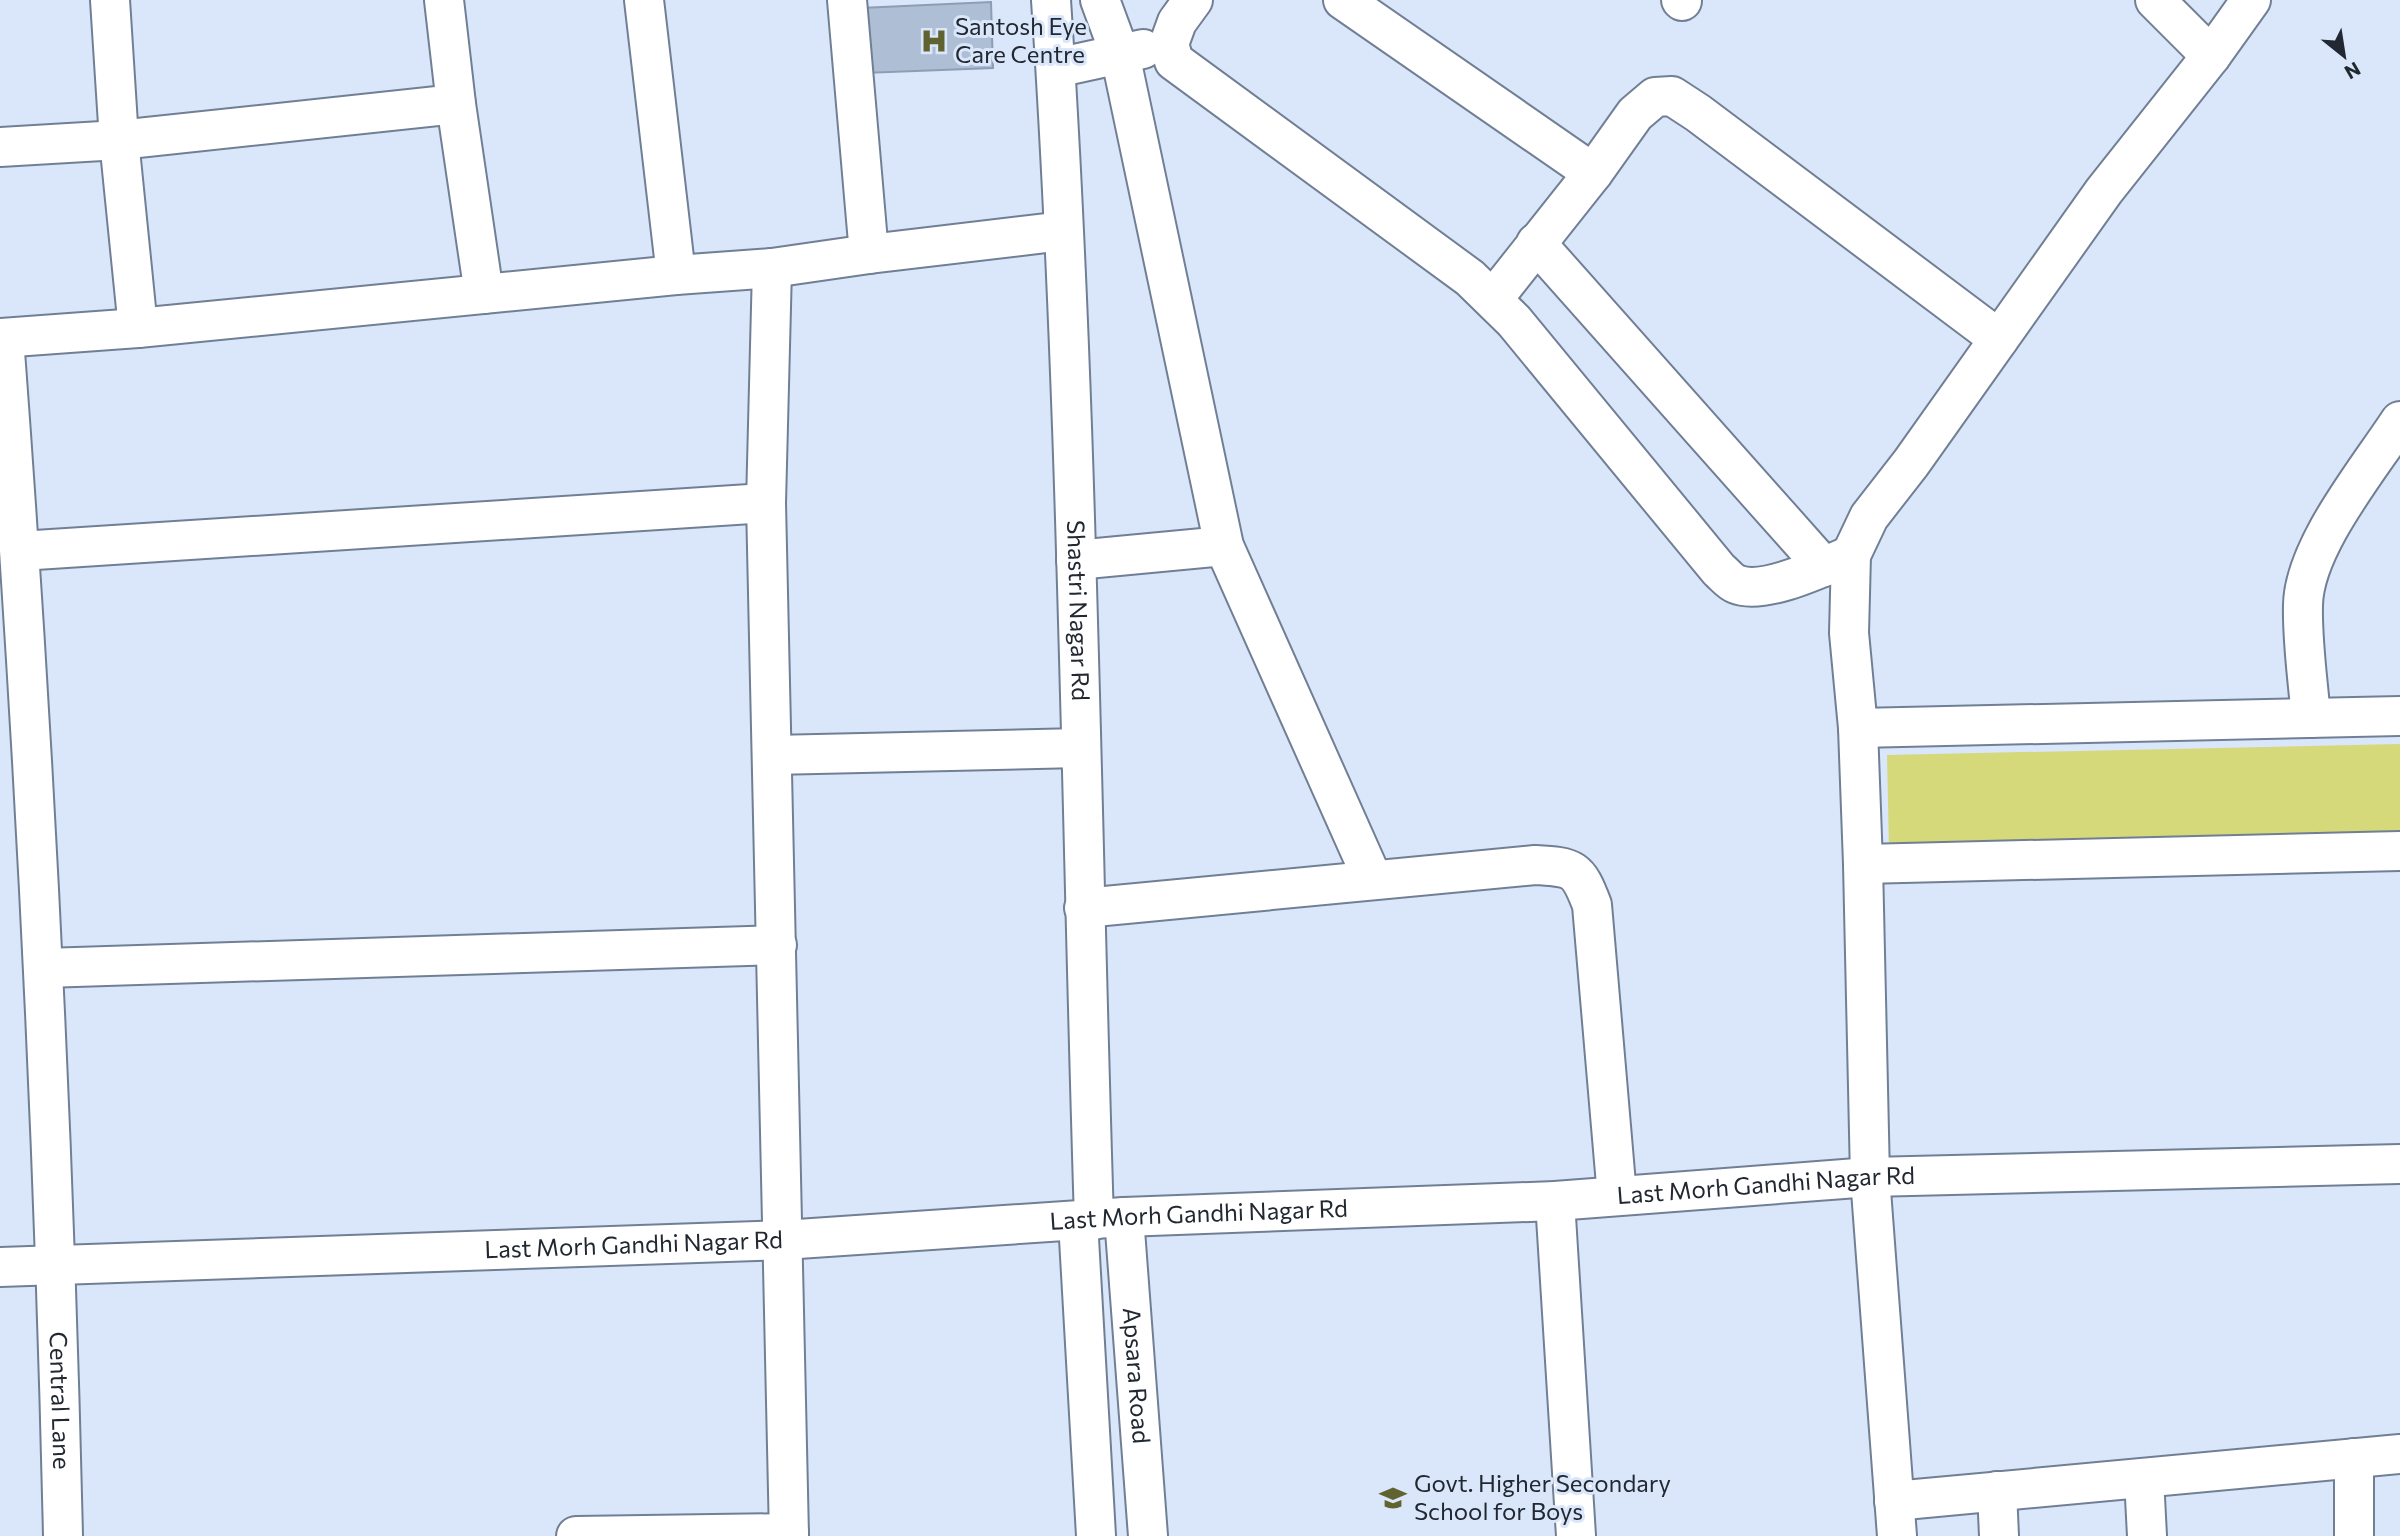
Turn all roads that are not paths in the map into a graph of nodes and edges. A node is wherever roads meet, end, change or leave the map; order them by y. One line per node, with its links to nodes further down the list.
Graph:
1 (110, 0): 16 (street)
2 (444, 0): 15 (street)
3 (644, 0): 23 (street)
4 (847, 0): 21 (street)
5 (1051, 0): 14 (street, Shastri Nagar Rd)
6 (1100, 0): 12 (street)
7 (1193, 0): 11 (street)
8 (1343, 0): 18 (street)
9 (2155, 0): 13 (street)
10 (2251, 0): 13 (street)
11 (1169, 44): 12 (street); 25 (street)
12 (1120, 54): 14 (street); 31 (street)
13 (2211, 56): 28 (street)
14 (1056, 68): 19 (street, Shastri Nagar Rd)
15 (456, 104): 16 (street); 24 (street)
16 (120, 139): 17 (street); 26 (street)
17 (0, 147)
18 (1593, 173): 20 (street); 28 (street)
19 (1063, 231): 21 (street); 33 (street, Shastri Nagar Rd)
20 (1536, 243): 25 (street); 34 (street)
21 (869, 254): 22 (street)
22 (772, 268): 23 (street); 30 (street)
23 (676, 275): 24 (street)
24 (484, 294): 26 (street)
25 (1493, 299): 34 (street)
26 (138, 328): 27 (street)
27 (2, 338): 32 (street, Central Lane)
28 (1999, 340): 34 (street)
29 (2400, 421): 36 (street)
30 (766, 503): 32 (street); 39 (street)
31 (1224, 546): 33 (street); 42 (street)
32 (20, 551): 45 (street, Central Lane)
33 (1076, 560): 38 (street, Shastri Nagar Rd)
34 (1838, 561): 37 (street)
35 (2400, 716): 36 (street)
36 (2311, 718): 37 (street)
37 (1858, 728): 41 (street)
38 (1080, 748): 39 (street); 43 (street, Shastri Nagar Rd)
39 (772, 755): 44 (street)
40 (2400, 851): 41 (street)
41 (1863, 864): 47 (street)
42 (1373, 880): 43 (street); 48 (street)
43 (1084, 908): 50 (street, Shastri Nagar Rd)
44 (777, 945): 45 (street); 51 (street)
45 (44, 968): 52 (street, Central Lane)
46 (2400, 1164): 47 (street, Last Morh Gandhi Nagar Rd)
47 (1870, 1177): 48 (street, Last Morh Gandhi Nagar Rd); 58 (street)
48 (1616, 1196): 49 (street, Last Morh Gandhi Nagar Rd)
49 (1555, 1201): 50 (street, Last Morh Gandhi Nagar Rd); 65 (street)
50 (1099, 1220): 51 (street, Last Morh Gandhi Nagar Rd); 63 (street, Apsara Road); 64 (street, Apsara Road)
51 (783, 1240): 52 (street, Last Morh Gandhi Nagar Rd); 59 (street)
52 (57, 1265): 53 (street, Last Morh Gandhi Nagar Rd); 61 (street, Central Lane)
53 (0, 1267)
54 (2400, 1454): 55 (street)
55 (2354, 1458): 56 (street); 68 (street)
56 (2144, 1478): 57 (street); 67 (street)
57 (1997, 1491): 58 (street); 66 (street)
58 (1895, 1518)
59 (789, 1534): 60 (street)
60 (717, 1535): 62 (street)
61 (63, 1536)
62 (576, 1536)
63 (1096, 1536)
64 (1148, 1536)
65 (1576, 1536)
66 (1999, 1536)
67 (2147, 1536)
68 (2354, 1536)

